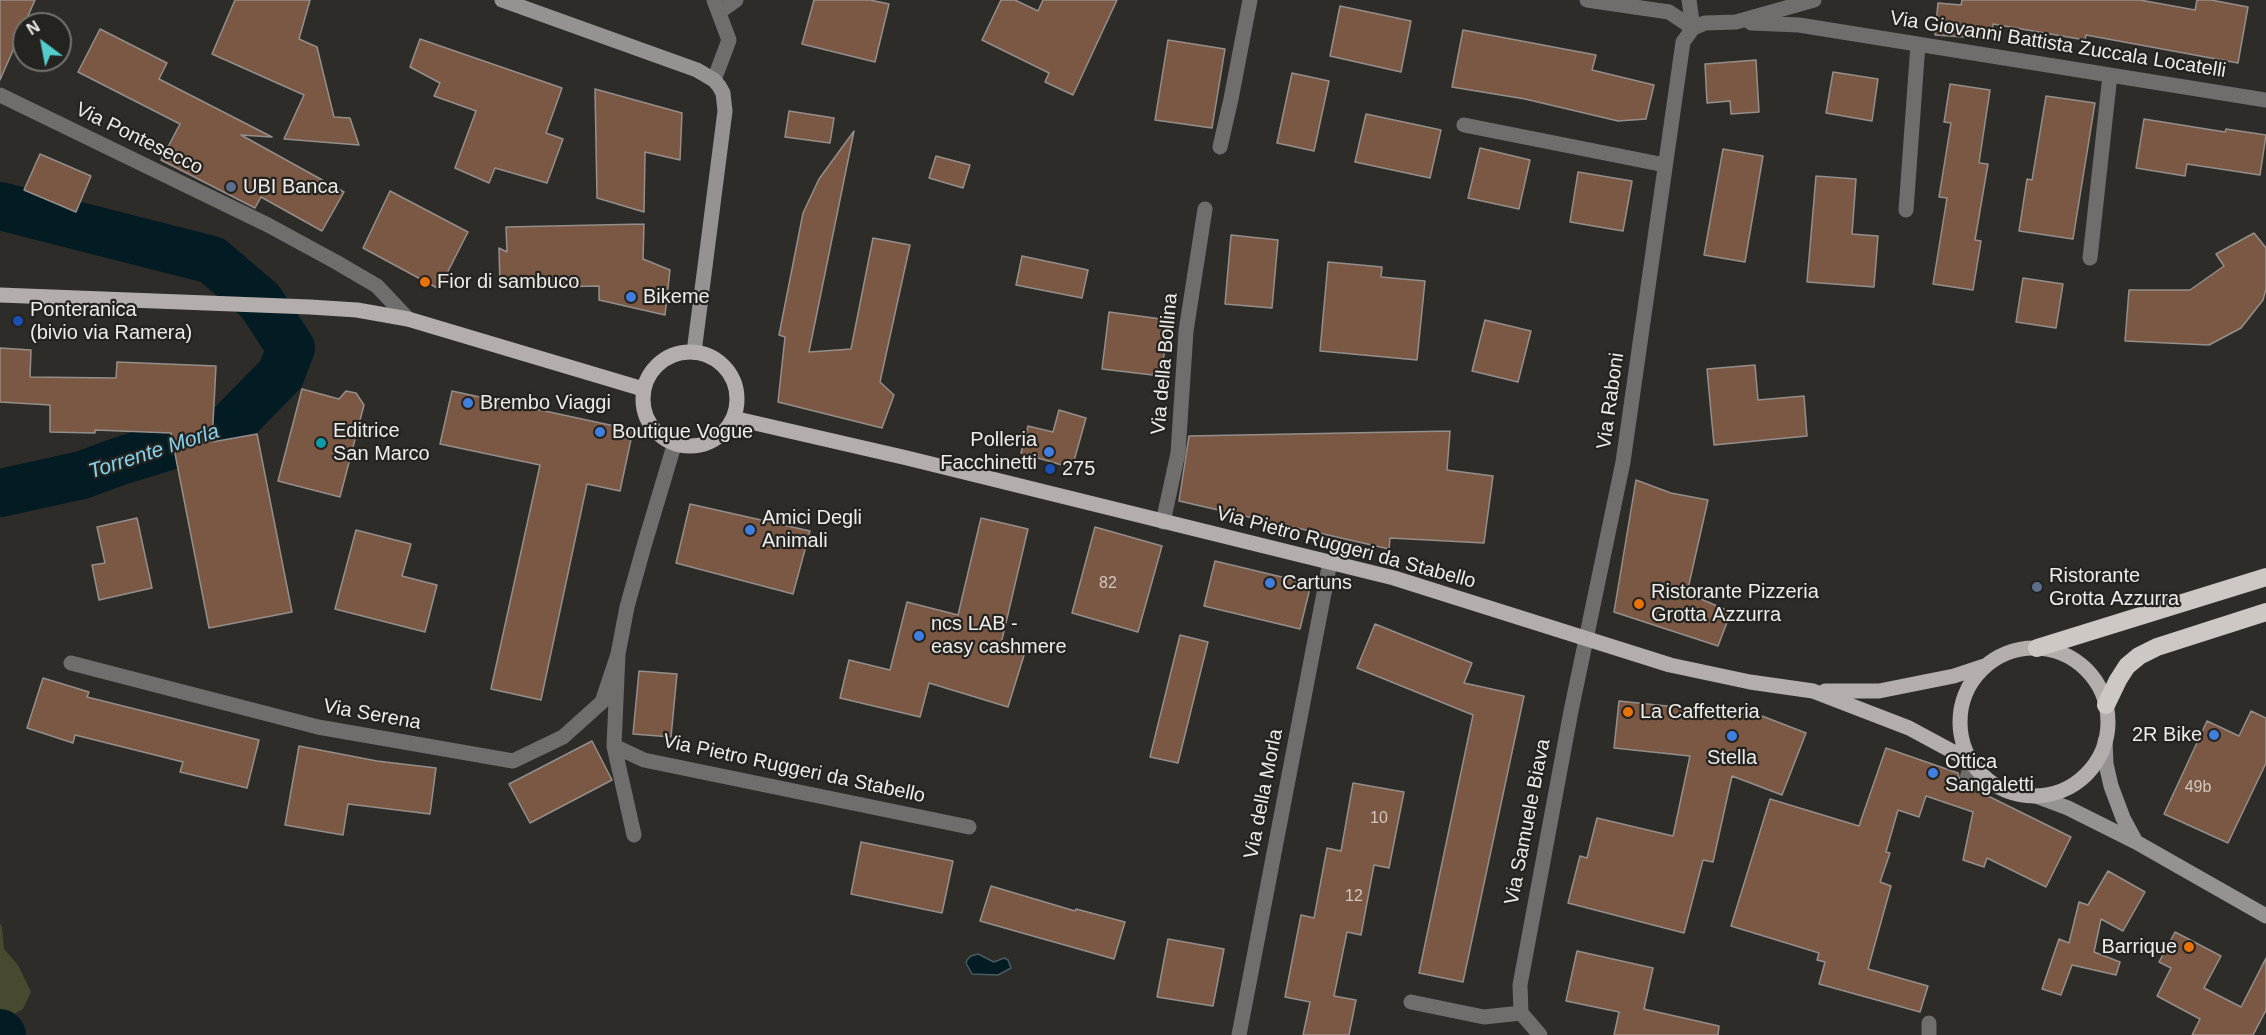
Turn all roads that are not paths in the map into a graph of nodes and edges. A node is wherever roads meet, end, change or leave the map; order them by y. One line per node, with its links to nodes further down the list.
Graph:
1 (502, 0): 12 (street)
2 (736, 0): 7 (street)
3 (1250, 0): 16 (street)
4 (1587, 0): 9 (street)
5 (1689, 0): 9 (street)
6 (1814, 0): 8 (street)
7 (717, 6): 12 (street)
8 (1736, 22): 9 (street); 10 (street, Via Giovanni Battista Zuccala Locatelli)
9 (1693, 28): 17 (street, Via Raboni)
10 (1918, 44): 11 (street, Via Giovanni Battista Zuccala Locatelli); 19 (street)
11 (2110, 75): 14 (street, Via Giovanni Battista Zuccala Locatelli); 20 (street)
12 (714, 80): 23 (street)
13 (0, 95): 22 (street, Via Pontesecco)
14 (2266, 100)
15 (1464, 125): 17 (street)
16 (1220, 147)
17 (1665, 165): 31 (street, Via Raboni)
18 (1205, 209): 27 (street, Via della Bollina)
19 (1906, 210)
20 (2090, 258)
21 (0, 295): 22 (main road, Via Pontesecco)
22 (408, 319): 24 (main road, Via Pontesecco)
23 (694, 352): 24 (main road); 25 (main road)
24 (643, 389): 26 (main road)
25 (733, 418): 26 (main road); 27 (main road, Via Pietro Ruggeri da Stabello)
26 (675, 441): 33 (street)
27 (1163, 522): 28 (main road, Via Pietro Ruggeri da Stabello)
28 (1330, 562): 31 (main road, Via Pietro Ruggeri da Stabello); 48 (street, Via della Morla)
29 (2266, 577): 32 (highway)
30 (2266, 612): 37 (highway)
31 (1587, 640): 36 (main road, Via Pietro Ruggeri da Stabello); 47 (street, Via Samuele Biava)
32 (2037, 648): 35 (main road, Via Pietro Ruggeri da Stabello); 37 (main road, Via Pietro Ruggeri da Stabello)
33 (618, 654): 34 (street, Via Serena); 39 (street)
34 (71, 663)
35 (1990, 663): 36 (main road); 40 (main road, Via Pietro Ruggeri da Stabello)
36 (1813, 691): 40 (main road, Via Pietro Ruggeri da Stabello)
37 (2106, 705): 38 (main road, Via Pietro Ruggeri da Stabello)
38 (2105, 741): 41 (main road, Via Pietro Ruggeri da Stabello); 44 (street, Via Pietro Ruggeri da Stabello)
39 (614, 746): 42 (street, Via Pietro Ruggeri da Stabello); 43 (street)
40 (1970, 769): 41 (main road, Via Pietro Ruggeri da Stabello)
41 (2036, 796): 44 (street, Via Pietro Ruggeri da Stabello)
42 (969, 827)
43 (634, 835)
44 (2136, 842): 45 (street, Via Pietro Ruggeri da Stabello)
45 (2266, 916)
46 (1411, 1002): 47 (street)
47 (1521, 1013): 49 (street)
48 (1239, 1035)
49 (1540, 1035)

